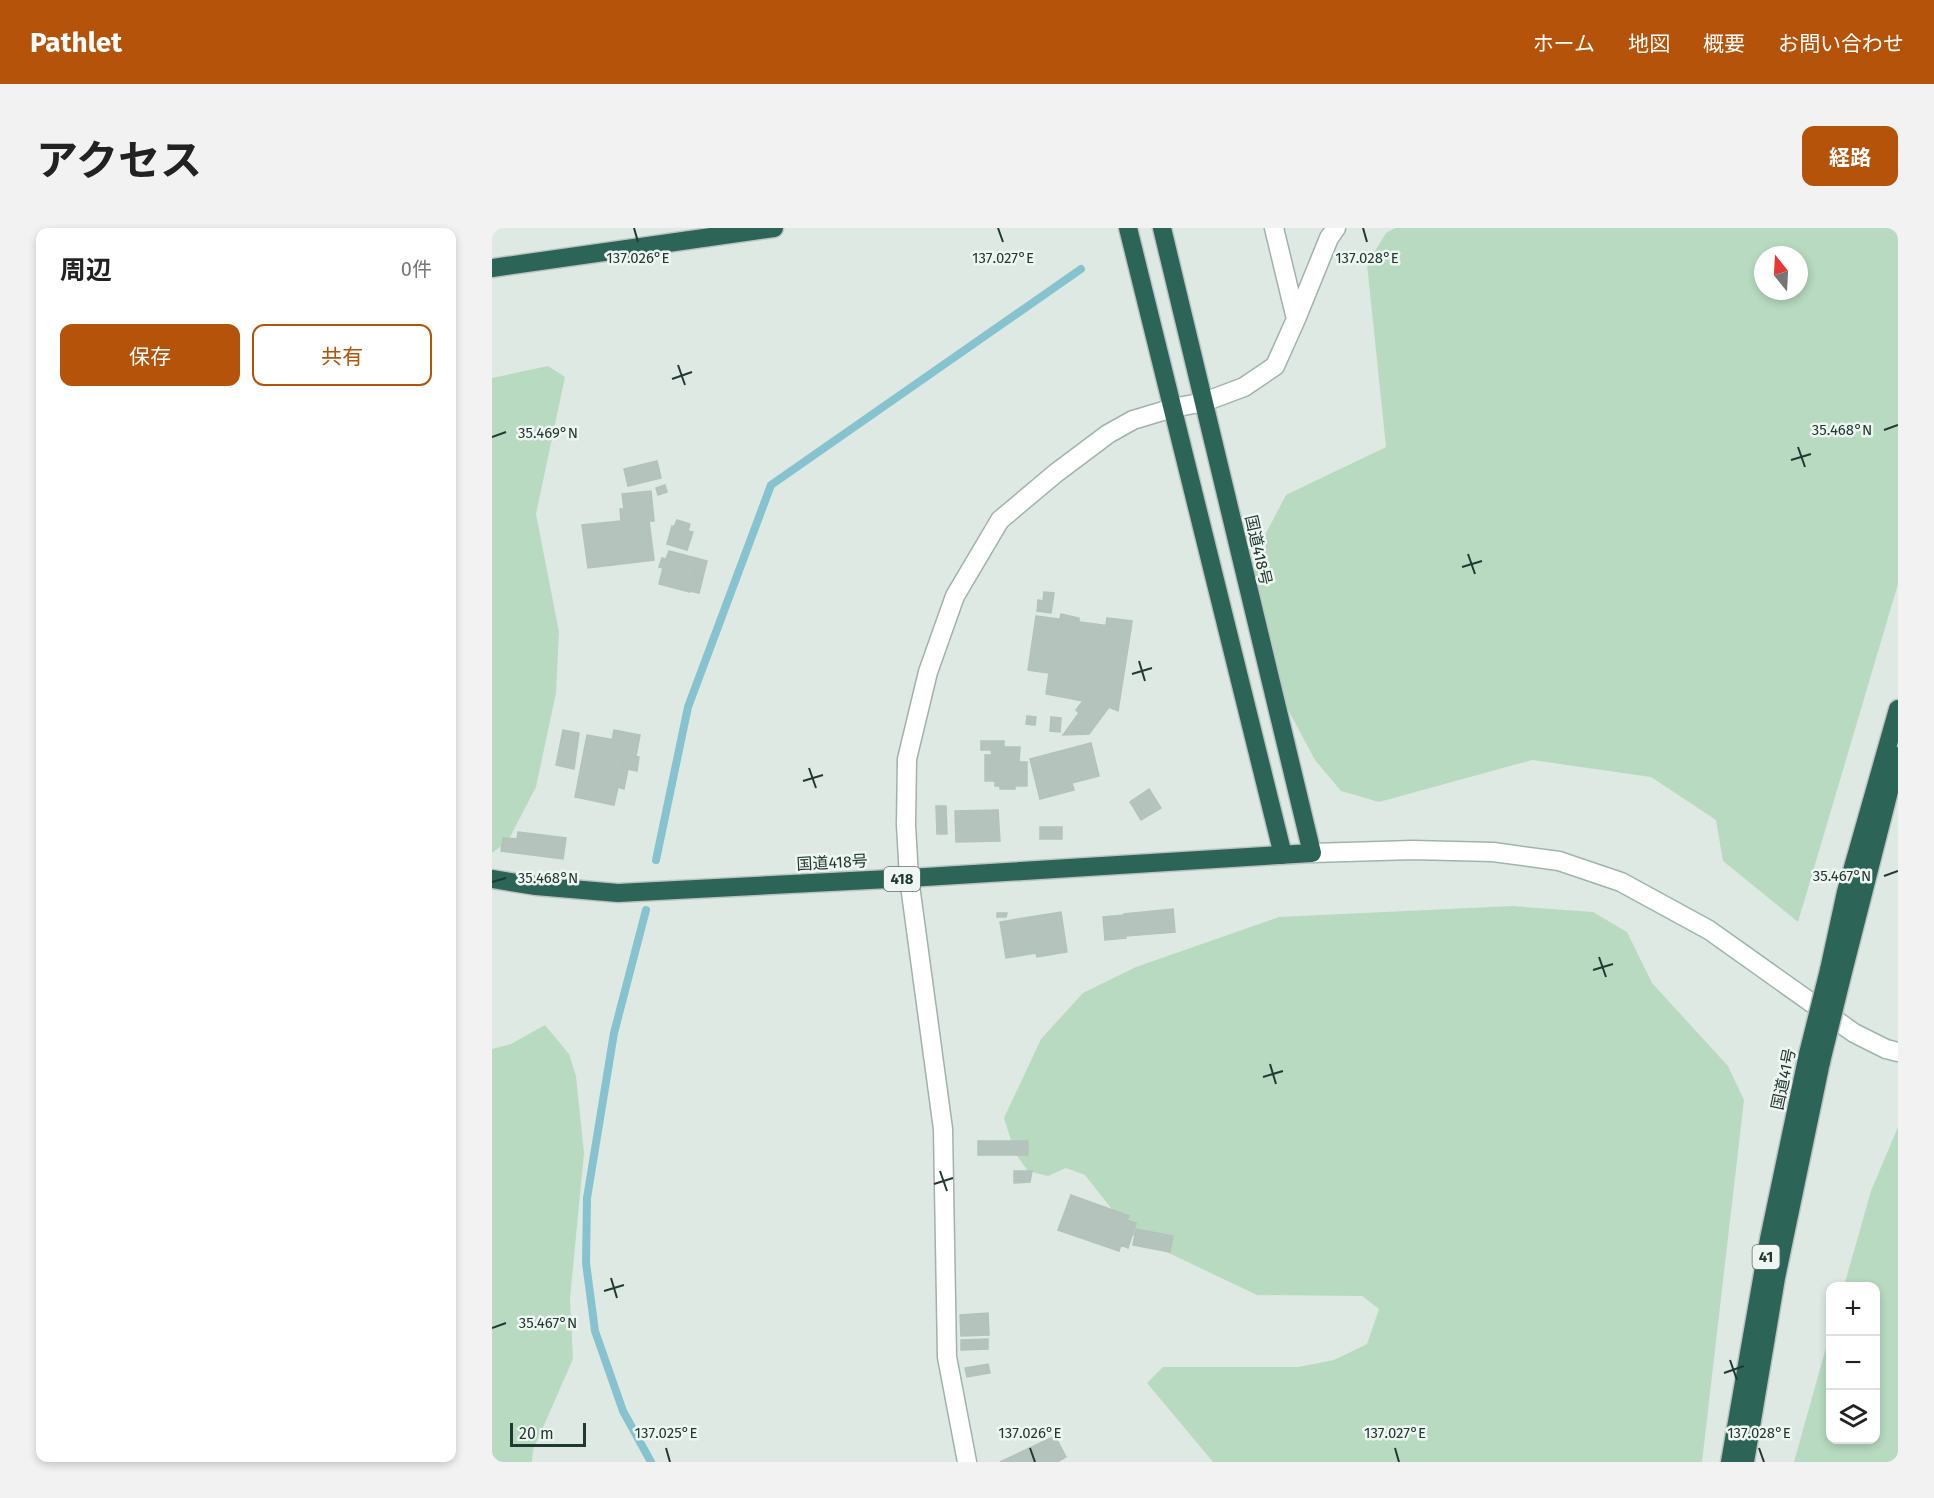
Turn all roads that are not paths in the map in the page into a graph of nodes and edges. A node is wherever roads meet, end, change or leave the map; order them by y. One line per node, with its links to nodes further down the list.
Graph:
1 (774, 228): 6 (highway)
2 (1128, 228): 9 (highway)
3 (1162, 228): 8 (highway, 国道418号)
4 (1274, 228): 7 (street)
5 (1336, 228): 7 (street)
6 (492, 268)
7 (1296, 319): 8 (street)
8 (1204, 402): 9 (street); 14 (highway, 国道418号)
9 (1173, 408): 15 (highway); 16 (street)
10 (1898, 709): 18 (highway, 国道41号 / 41)
11 (1898, 756): 13 (highway, 国道41号 / 41)
12 (1898, 783): 13 (highway, 41)
13 (1878, 832): 18 (highway, 国道41号 / 41)
14 (1312, 853): 15 (highway, 国道418号 / 418); 19 (street)
15 (1283, 855): 16 (highway, 国道418号 / 418)
16 (909, 878): 17 (highway, 国道418号 / 418); 21 (street)
17 (492, 879)
18 (1835, 973): 20 (highway, 国道41号 / 41, bridge)
19 (1898, 1052)
20 (1815, 1058): 22 (highway, 国道41号 / 41); 23 (highway, 国道41号 / 41)
21 (967, 1462)
22 (1730, 1462)
23 (1745, 1462)

